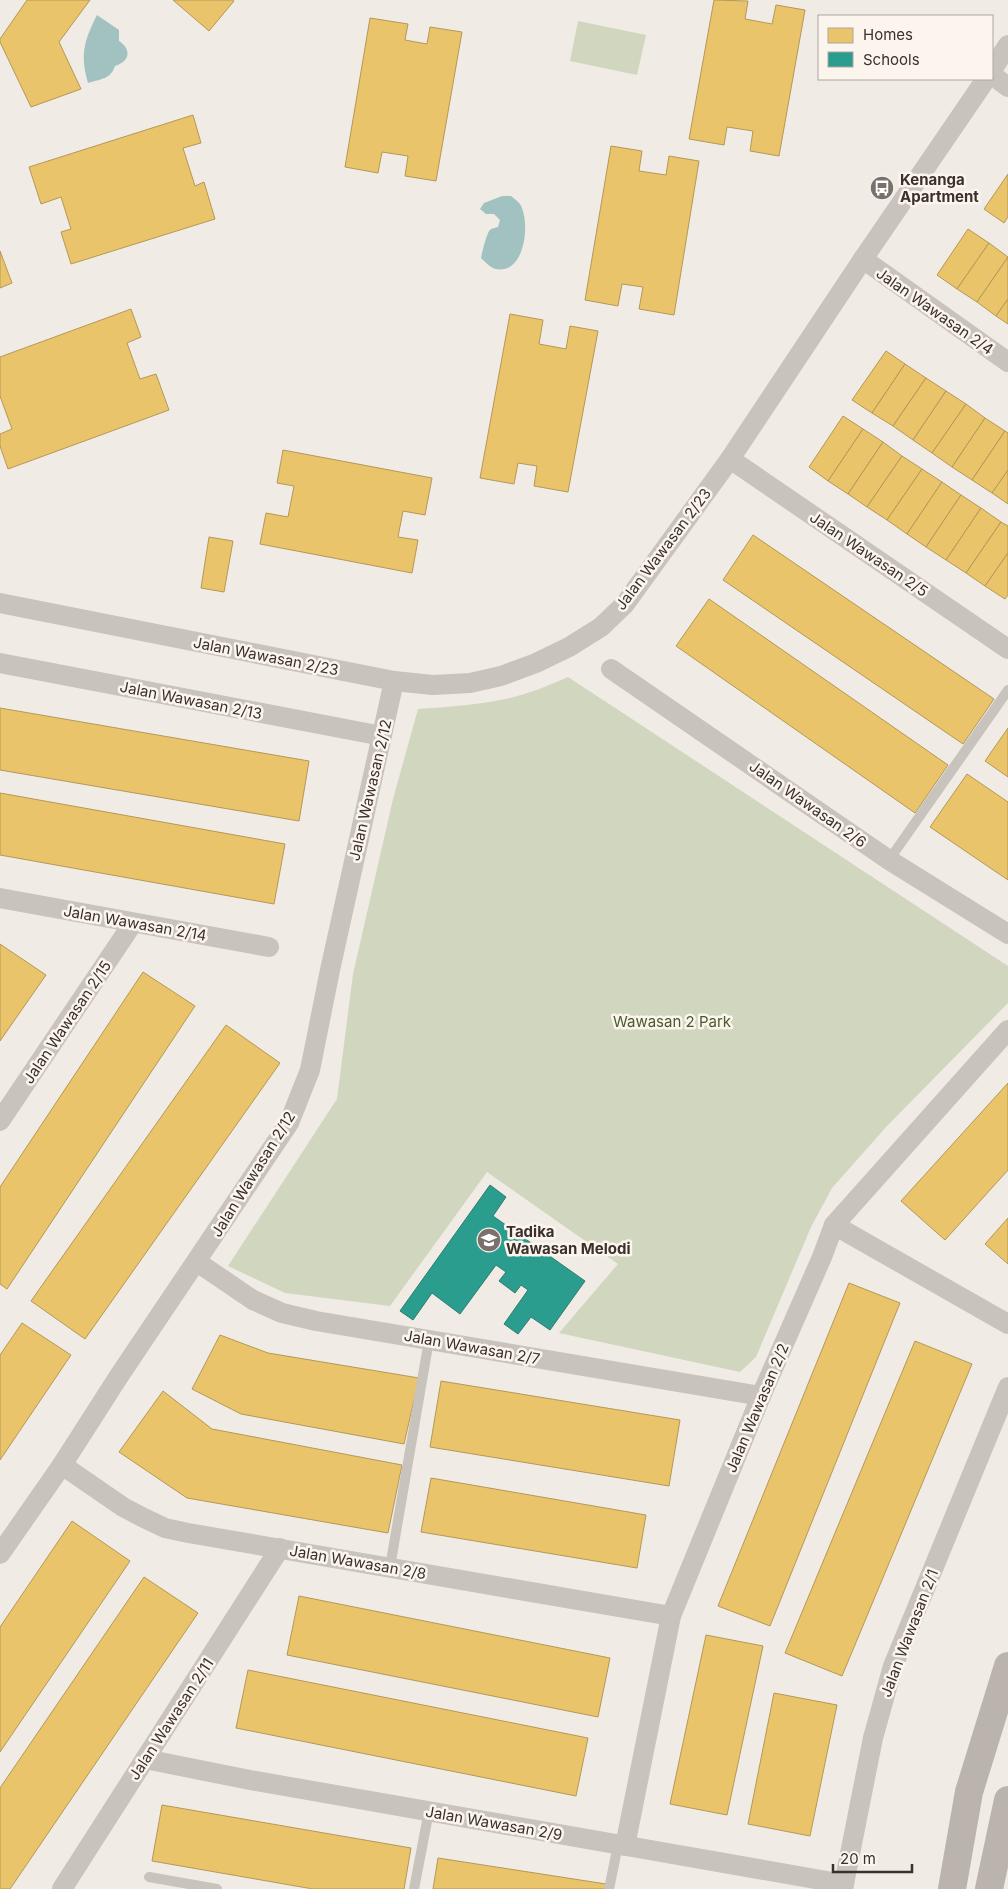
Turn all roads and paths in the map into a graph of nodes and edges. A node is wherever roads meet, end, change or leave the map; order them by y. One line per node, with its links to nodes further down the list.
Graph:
1 (1008, 45): 2 (street)
2 (993, 68)
3 (993, 76): 5 (street)
4 (985, 80): 6 (street, Jalan Wawasan 2/23)
5 (1008, 87)
6 (863, 259): 7 (street, Jalan Wawasan 2/4); 8 (street, Jalan Wawasan 2/23)
7 (1008, 362)
8 (730, 459): 10 (street, Jalan Wawasan 2/5); 13 (street, Jalan Wawasan 2/23)
9 (0, 603): 13 (street, Jalan Wawasan 2/23)
10 (1008, 649)
11 (0, 663): 15 (street, Jalan Wawasan 2/13)
12 (611, 669): 16 (street, Jalan Wawasan 2/6)
13 (394, 681): 15 (street, Jalan Wawasan 2/12)
14 (1008, 690): 16 (lane)
15 (382, 736): 24 (street, Jalan Wawasan 2/12)
16 (889, 860): 19 (street, Jalan Wawasan 2/6)
17 (0, 898): 18 (street, Jalan Wawasan 2/14)
18 (133, 923): 20 (street, Jalan Wawasan 2/14); 22 (street, Jalan Wawasan 2/15)
19 (1008, 934)
20 (269, 948)
21 (1008, 1030): 23 (street, Jalan Wawasan 2/2)
22 (0, 1121)
23 (834, 1225): 25 (street); 28 (street, Jalan Wawasan 2/2)
24 (198, 1262): 26 (street, Jalan Wawasan 2/7); 29 (street, Jalan Wawasan 2/12)
25 (1008, 1324)
26 (429, 1340): 28 (street, Jalan Wawasan 2/7); 32 (lane)
27 (1008, 1387): 40 (street, Jalan Wawasan 2/1)
28 (761, 1396): 33 (street, Jalan Wawasan 2/2)
29 (62, 1465): 30 (street, Jalan Wawasan 2/8); 31 (street, Jalan Wawasan 2/12)
30 (280, 1548): 32 (street, Jalan Wawasan 2/8); 35 (street, Jalan Wawasan 2/11)
31 (0, 1554)
32 (390, 1567): 33 (street, Jalan Wawasan 2/8)
33 (671, 1616): 38 (street, Jalan Wawasan 2/2)
34 (1008, 1666): 45 (main road)
35 (145, 1759): 37 (street, Jalan Wawasan 2/9); 41 (street, Jalan Wawasan 2/11)
36 (1008, 1800): 46 (main road)
37 (429, 1811): 38 (street, Jalan Wawasan 2/9); 43 (lane)
38 (621, 1845): 40 (street, Jalan Wawasan 2/9); 44 (lane)
39 (149, 1876): 42 (lane)
40 (843, 1887)
41 (62, 1889)
42 (217, 1889)
43 (414, 1889)
44 (609, 1889)
45 (952, 1889)
46 (989, 1889)

